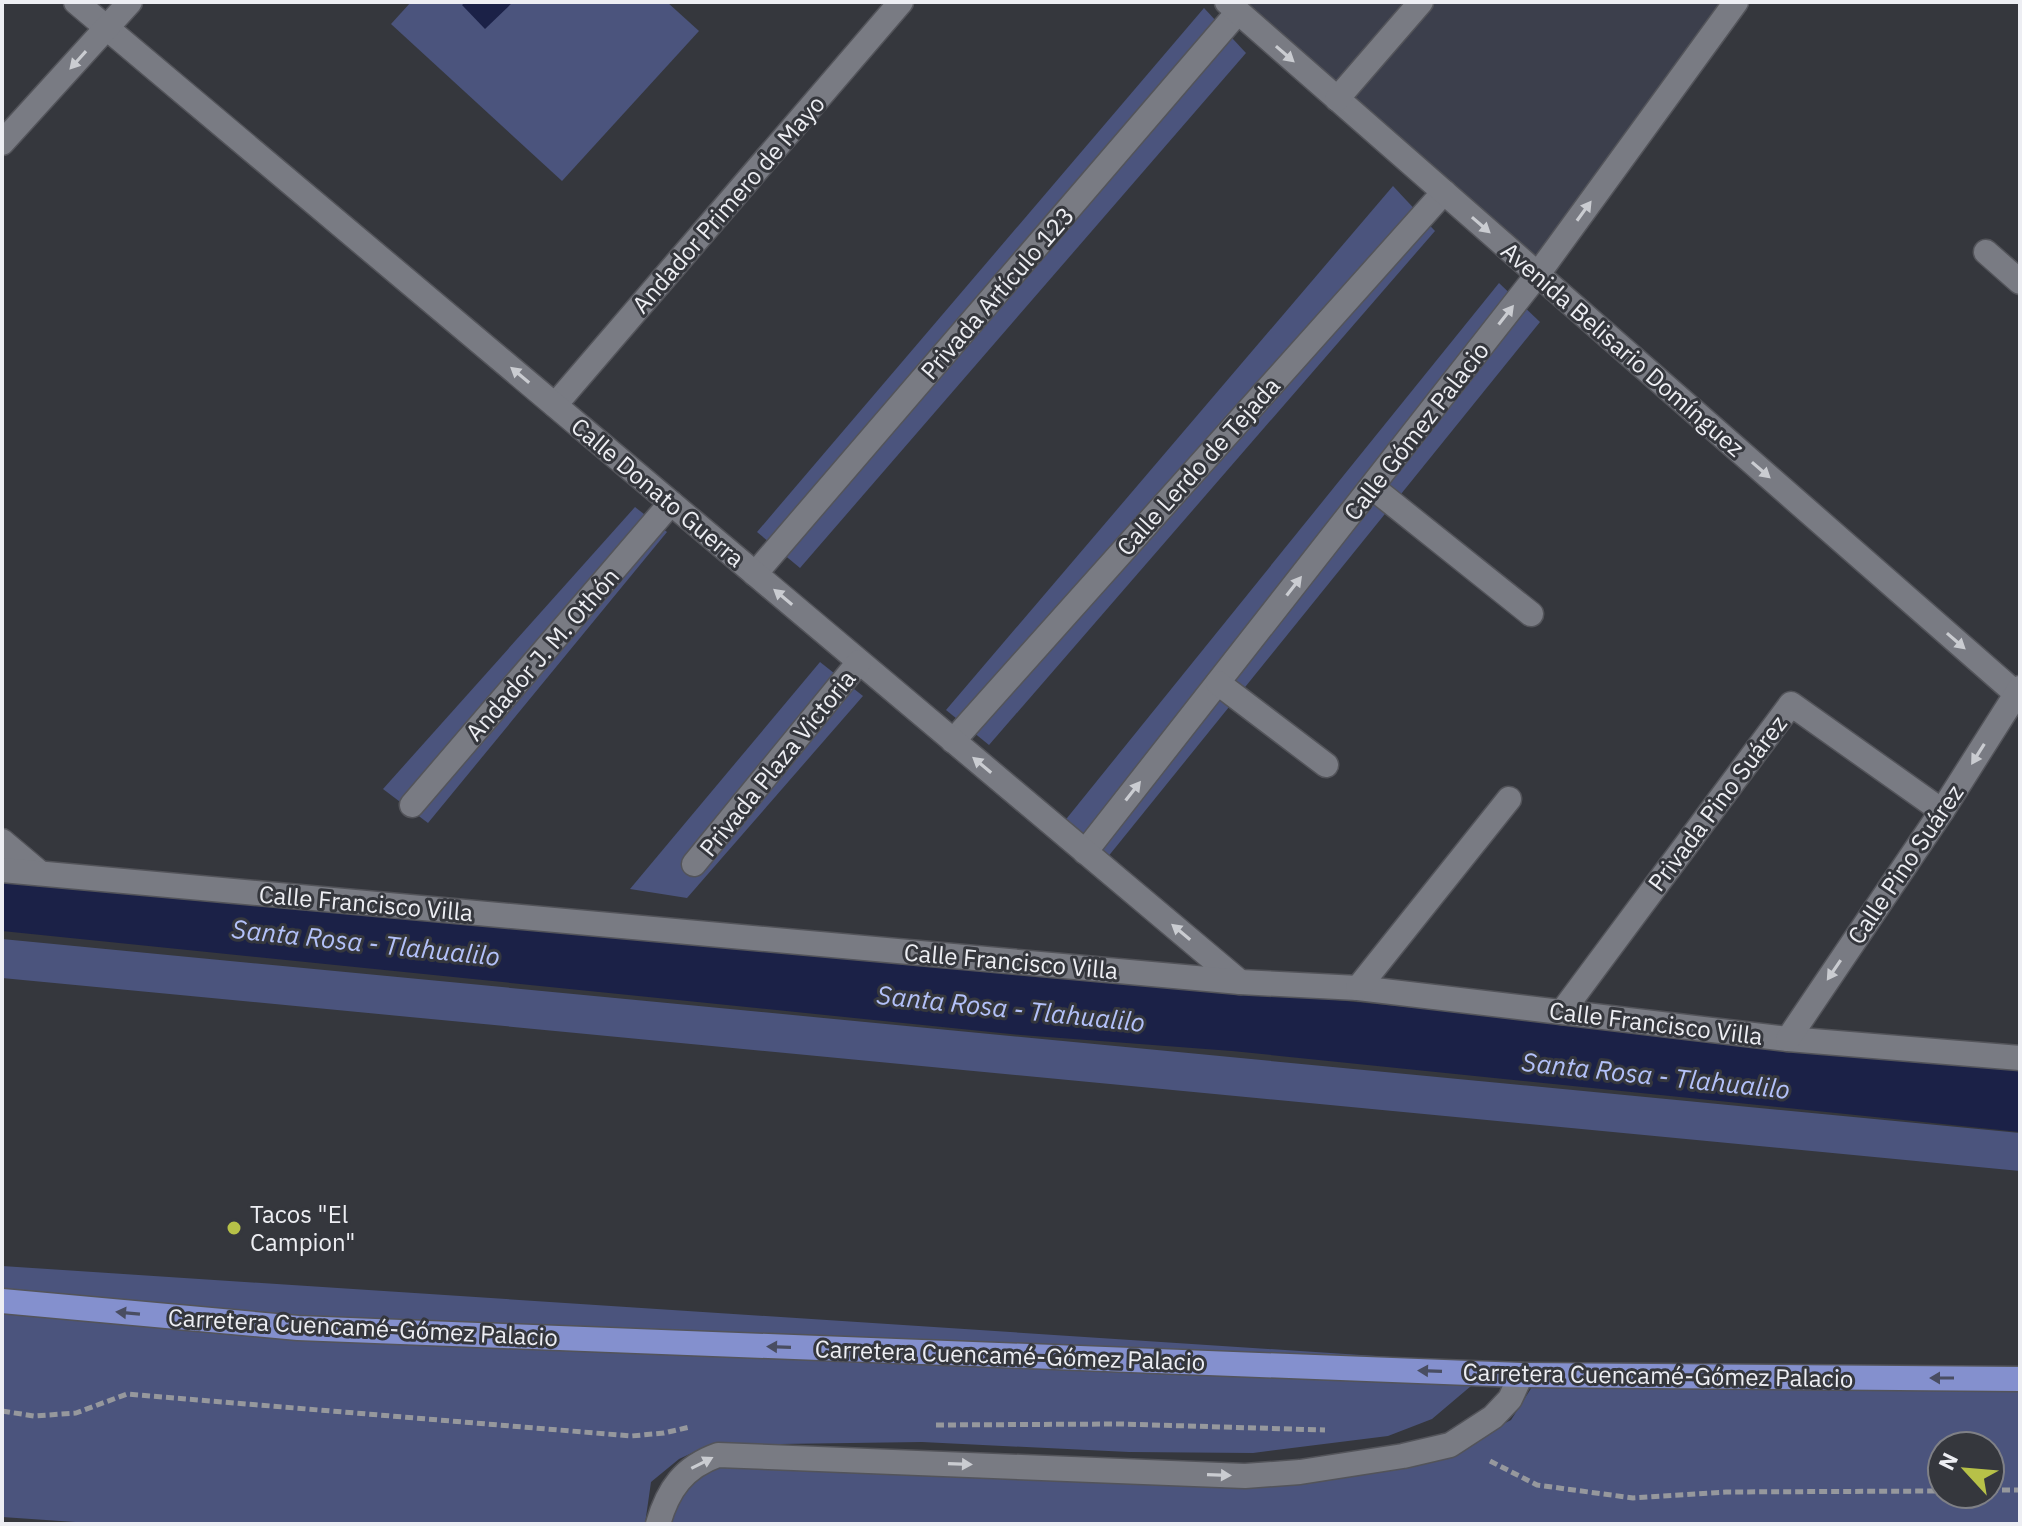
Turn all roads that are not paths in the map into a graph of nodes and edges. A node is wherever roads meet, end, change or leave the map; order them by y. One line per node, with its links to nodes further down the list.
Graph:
1 (76, 2): 7 (street, Calle Donato Guerra)
2 (130, 2): 7 (street)
3 (901, 2): 14 (street, Andador Primero de Mayo)
4 (1421, 2): 8 (street)
5 (1736, 2): 12 (street, Calle Gómez Palacio, one-way to 5)
6 (1232, 7): 8 (street, Avenida Belisario Domínguez, one-way to 8); 17 (street, Privada Artículo 123)
7 (107, 28): 9 (street, one-way to 9); 14 (street, Calle Donato Guerra, one-way to 7)
8 (1337, 99): 10 (street, Avenida Belisario Domínguez)
9 (2, 143)
10 (1444, 192): 12 (street, Avenida Belisario Domínguez, one-way to 12); 22 (street, Calle Lerdo de Tejada)
11 (1986, 252): 13 (street)
12 (1538, 274): 15 (street, Calle Gómez Palacio, one-way to 12); 21 (street, Avenida Belisario Domínguez, one-way to 21)
13 (2020, 282)
14 (555, 405): 16 (street, Calle Donato Guerra)
15 (1372, 487): 18 (street); 20 (street, Calle Gómez Palacio, one-way to 15)
16 (671, 503): 17 (street, Calle Donato Guerra); 25 (street, Andador J. M. Othón)
17 (755, 574): 19 (street, Calle Donato Guerra, one-way to 17)
18 (1531, 614)
19 (859, 662): 22 (street, Calle Donato Guerra); 29 (street, Privada Plaza Victoria)
20 (1218, 683): 23 (street); 28 (street, Calle Gómez Palacio, one-way to 20)
21 (2019, 693): 26 (street, Calle Pino Suárez, one-way to 26)
22 (953, 741): 28 (street, Calle Donato Guerra, one-way to 22)
23 (1326, 765)
24 (1509, 799): 33 (street)
25 (412, 805)
26 (1942, 811): 34 (street, Privada Pino Suárez); 35 (street, Calle Pino Suárez, one-way to 35)
27 (2, 841): 31 (street)
28 (1085, 852): 32 (street, Calle Donato Guerra, one-way to 28)
29 (694, 864)
30 (2, 870): 31 (street, Calle Francisco Villa)
31 (40, 873): 32 (street, Calle Francisco Villa)
32 (1240, 982): 33 (street, Calle Francisco Villa)
33 (1358, 988): 34 (street, Calle Francisco Villa)
34 (1562, 1012): 35 (street, Calle Francisco Villa)
35 (1788, 1039): 36 (street, Calle Francisco Villa)
36 (2020, 1058)
37 (2, 1301): 38 (highway, Carretera Cuencamé-Gómez Palacio, one-way to 37)
38 (1521, 1375): 39 (highway, Carretera Cuencamé-Gómez Palacio, one-way to 38); 40 (street, one-way to 38)
39 (2020, 1379)
40 (658, 1524)

